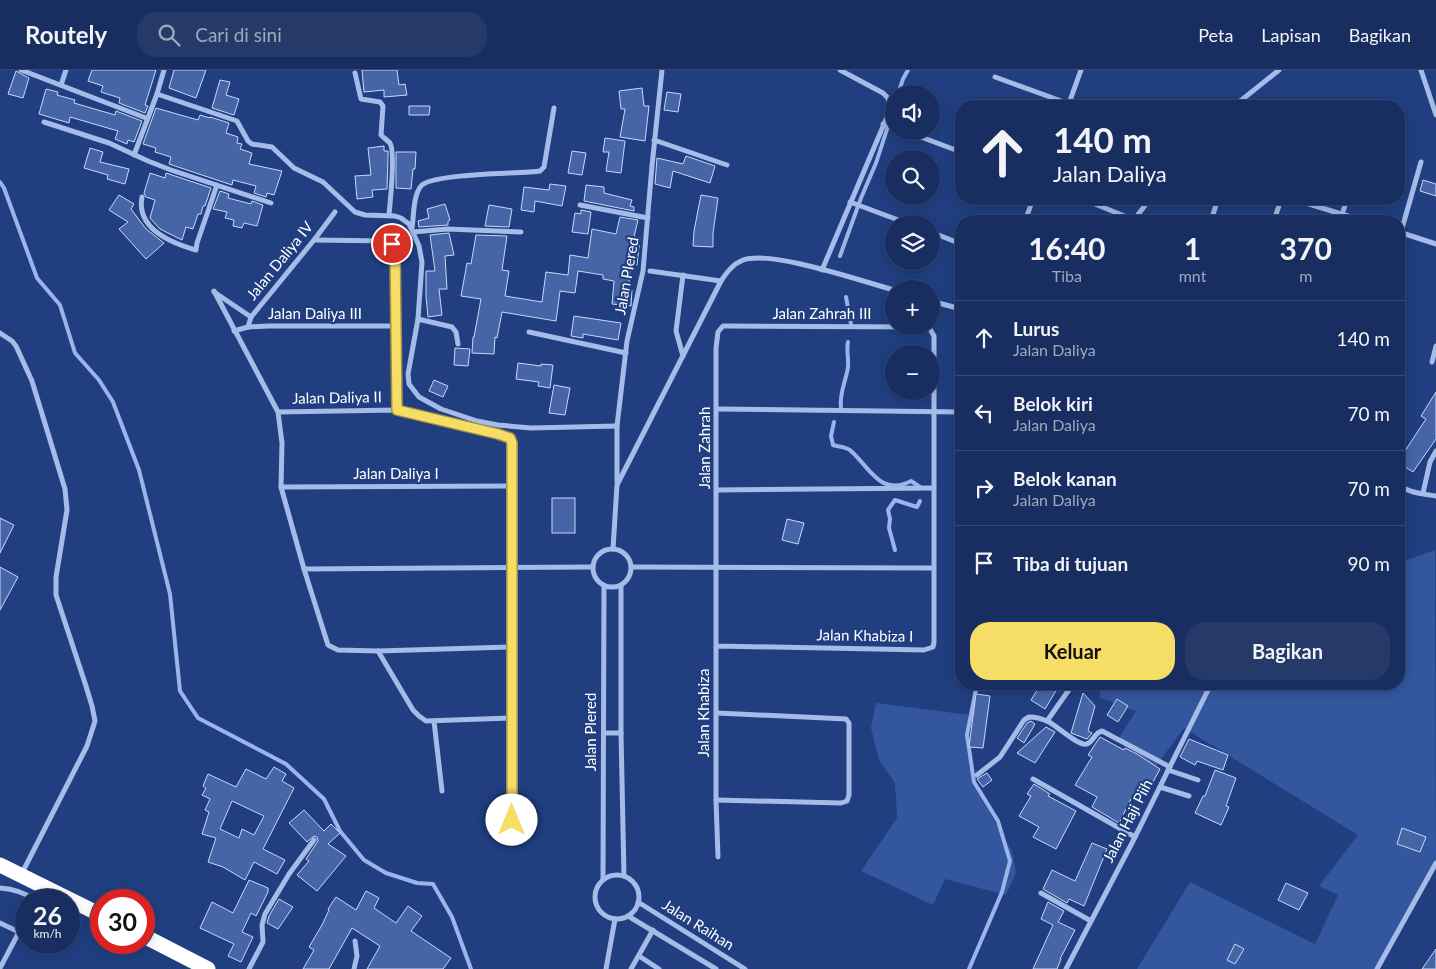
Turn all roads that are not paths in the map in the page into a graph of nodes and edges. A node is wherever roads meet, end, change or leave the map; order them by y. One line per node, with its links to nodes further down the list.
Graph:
1 (21, 70): 11 (street)
2 (66, 70): 11 (street)
3 (164, 70): 12 (street)
4 (662, 70): 22 (street, Jalan Plered)
5 (840, 70): 13 (street)
6 (1081, 70): 15 (street)
7 (1279, 70): 16 (street)
8 (1421, 70): 18 (street)
9 (356, 73): 39 (street)
10 (995, 77): 14 (street)
11 (61, 85): 19 (street)
12 (157, 94): 19 (street); 39 (street)
13 (885, 95)
14 (1056, 100)
15 (1071, 100)
16 (1242, 100)
17 (554, 108): 46 (street)
18 (1436, 115)
19 (146, 118): 25 (street)
20 (44, 122): 25 (street)
21 (885, 124): 31 (street)
22 (654, 140): 27 (street); 45 (street, Jalan Plered)
23 (929, 140): 24 (street)
24 (955, 150)
25 (134, 155): 28 (street)
26 (1421, 162): 44 (street)
27 (726, 165)
28 (216, 185): 29 (street); 30 (street)
29 (142, 197)
30 (272, 203)
31 (852, 203): 40 (street); 53 (street)
32 (580, 205): 45 (street)
33 (1097, 205): 41 (street)
34 (1145, 205): 42 (street)
35 (1313, 205): 38 (street)
36 (1345, 205): 38 (street)
37 (335, 212): 50 (street, Jalan Daliya IV)
38 (1342, 214): 43 (street)
39 (389, 215): 46 (street)
40 (886, 215)
41 (1119, 215)
42 (1138, 215)
43 (1345, 215)
44 (1405, 215)
45 (648, 218): 70 (street, Jalan Plered)
46 (413, 230): 47 (street); 61 (street)
47 (521, 232)
48 (940, 236): 51 (street)
49 (1405, 236): 52 (street)
50 (314, 240): 60 (street, Jalan Daliya IV); 62 (street)
51 (955, 242)
52 (1436, 244)
53 (822, 270): 56 (street); 57 (street)
54 (650, 271): 55 (street)
55 (682, 275): 56 (street); 71 (street)
56 (721, 281): 71 (street)
57 (885, 288)
58 (940, 303): 59 (street)
59 (955, 307)
60 (251, 317): 63 (street, Jalan Daliya IV); 65 (street)
61 (418, 319): 68 (street); 78 (street)
62 (397, 326): 63 (street, Jalan Daliya III); 74 (street)
63 (248, 327): 65 (street, Jalan Daliya III)
64 (720, 329): 73 (street, Jalan Zahrah); 76 (street, Jalan Zahrah III)
65 (234, 331): 75 (street)
66 (528, 332): 70 (street)
67 (0, 333): 122 (street)
68 (458, 344)
69 (1436, 346): 72 (street)
70 (626, 353): 78 (street, Jalan Plered)
71 (683, 356): 80 (street)
72 (1432, 362)
73 (717, 409): 76 (street); 85 (street, Jalan Zahrah)
74 (397, 410): 75 (street, Jalan Daliya II); 81 (street, Jalan Daliya II)
75 (278, 412): 82 (street)
76 (934, 412): 77 (street); 83 (street)
77 (955, 412)
78 (617, 426): 80 (street, Jalan Plered)
79 (1436, 451): 86 (street)
80 (617, 485): 88 (street, Jalan Plered)
81 (510, 486): 82 (street, Jalan Daliya I); 91 (street)
82 (281, 487): 94 (street)
83 (934, 488): 85 (street); 92 (street)
84 (1405, 489): 86 (street)
85 (718, 490): 93 (street, Jalan Zahrah)
86 (1423, 493): 87 (street)
87 (1436, 496)
88 (612, 549): 89 (street); 90 (street)
89 (593, 567): 91 (street); 95 (street)
90 (631, 567): 93 (street); 96 (street)
91 (511, 568): 94 (street); 98 (street)
92 (933, 568): 93 (street); 97 (street, Jalan Khabiza I)
93 (716, 569): 97 (street, Jalan Khabiza)
94 (304, 570): 99 (street)
95 (604, 585): 96 (street); 107 (street, Jalan Plered)
96 (621, 585): 106 (street)
97 (717, 646): 102 (street, Jalan Khabiza)
98 (513, 647): 99 (street); 103 (street)
99 (378, 651): 104 (street)
100 (1069, 690): 105 (street)
101 (1208, 690): 108 (street, Jalan Haji Piih)
102 (717, 713): 115 (street, Jalan Khabiza); 115 (street)
103 (511, 718): 104 (street); 116 (street)
104 (434, 721): 113 (street)
105 (1047, 721): 108 (street); 109 (street)
106 (621, 733): 107 (street); 123 (street)
107 (604, 734): 124 (street, Jalan Plered)
108 (1169, 768): 111 (street); 112 (street, Jalan Haji Piih)
109 (977, 775)
110 (1033, 779): 117 (street)
111 (1198, 780)
112 (1160, 787): 114 (street); 117 (street, Jalan Haji Piih)
113 (442, 791)
114 (1189, 796)
115 (716, 800): 119 (street, Jalan Khabiza)
116 (512, 835)
117 (1135, 836): 132 (street, Jalan Haji Piih)
118 (314, 840): 142 (street)
119 (718, 857)
120 (1436, 863): 150 (street)
121 (0, 865): 122 (highway)
122 (21, 876): 126 (highway)
123 (624, 876): 124 (street); 129 (street)
124 (603, 880): 131 (street)
125 (0, 888): 127 (street)
126 (44, 889)
127 (15, 890)
128 (1041, 893): 132 (street)
129 (638, 902): 130 (street); 148 (street, Jalan Raihan)
130 (628, 916): 131 (street); 135 (street, Jalan Raihan)
131 (615, 919): 144 (street)
132 (1091, 921): 149 (street, Jalan Haji Piih)
133 (0, 923): 134 (street)
134 (15, 930)
135 (653, 930): 139 (street); 147 (street, Jalan Raihan)
136 (15, 940): 140 (street)
137 (355, 941): 143 (street)
138 (155, 942): 141 (highway)
139 (639, 956): 145 (street); 146 (street)
140 (0, 968)
141 (208, 969)
142 (249, 969)
143 (354, 969)
144 (606, 969)
145 (631, 969)
146 (659, 969)
147 (716, 969)
148 (745, 969)
149 (1066, 969)
150 (1377, 969)

